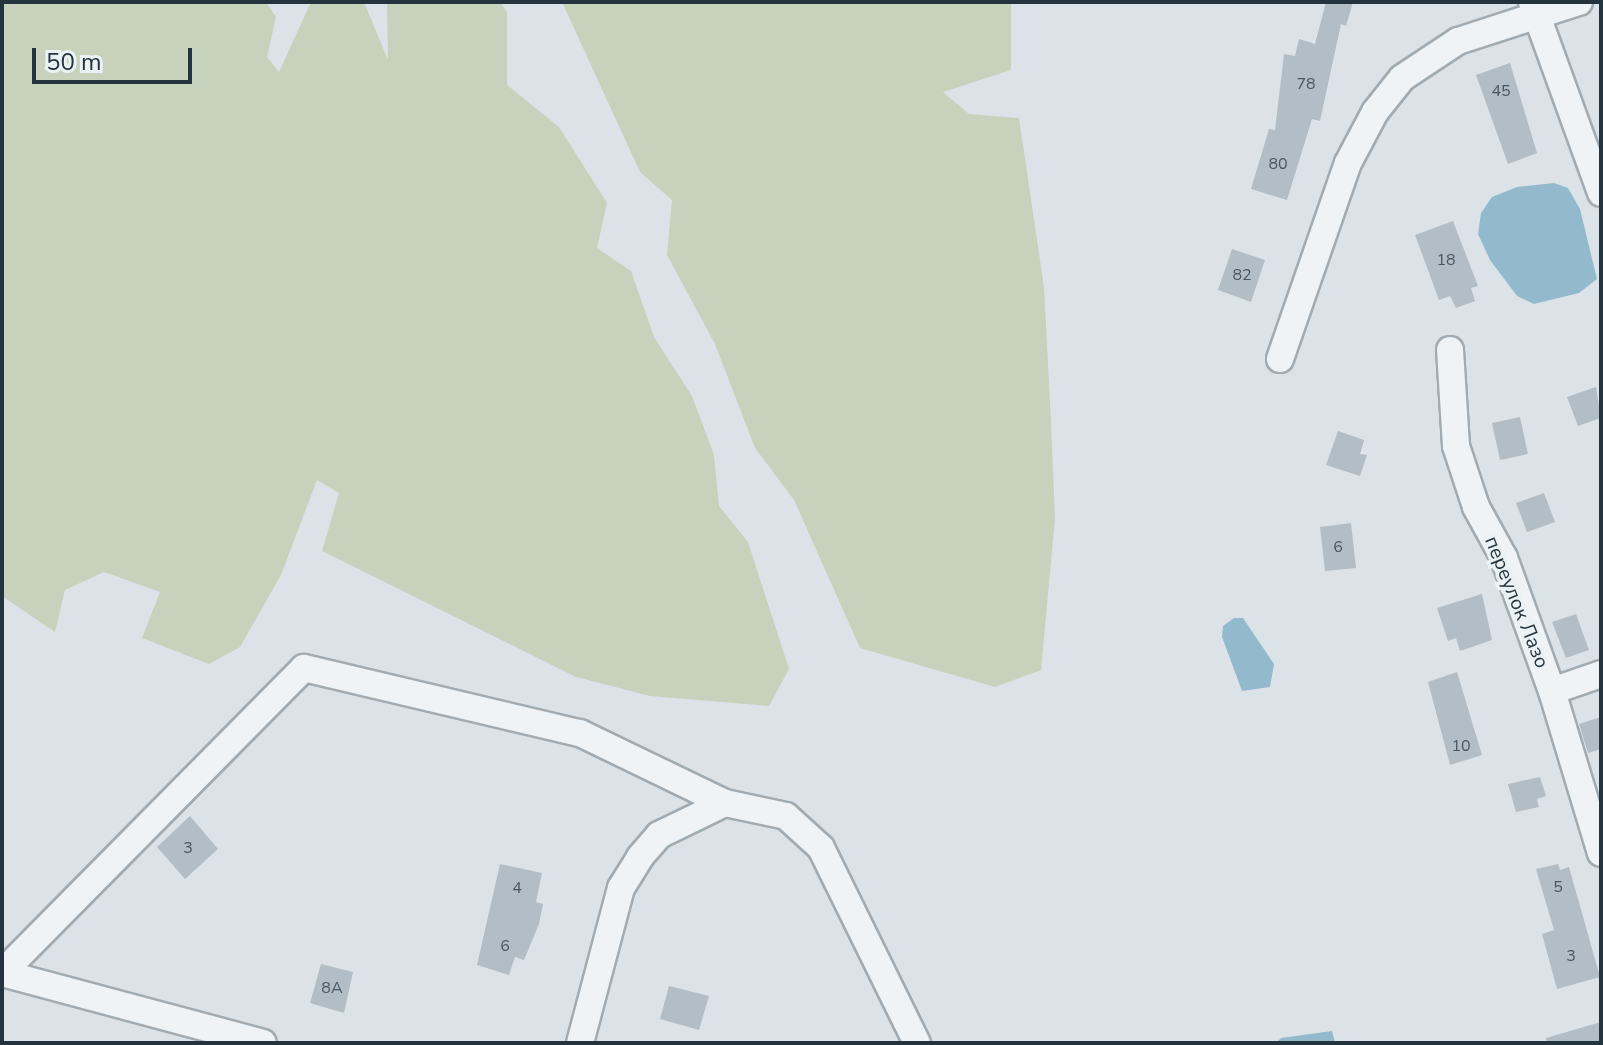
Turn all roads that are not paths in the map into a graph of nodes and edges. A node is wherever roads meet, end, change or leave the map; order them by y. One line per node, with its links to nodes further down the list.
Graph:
1 (1579, 2): 2 (street)
2 (1534, 10): 3 (street); 5 (street)
3 (1601, 193)
4 (1450, 350): 7 (street, переулок Лазо)
5 (1280, 359)
6 (1601, 674): 7 (street)
7 (1552, 691): 9 (street, переулок Лазо)
8 (725, 803): 10 (street); 12 (street); 13 (street)
9 (1601, 853)
10 (2, 973): 11 (street)
11 (263, 1043)
12 (580, 1043)
13 (917, 1043)

